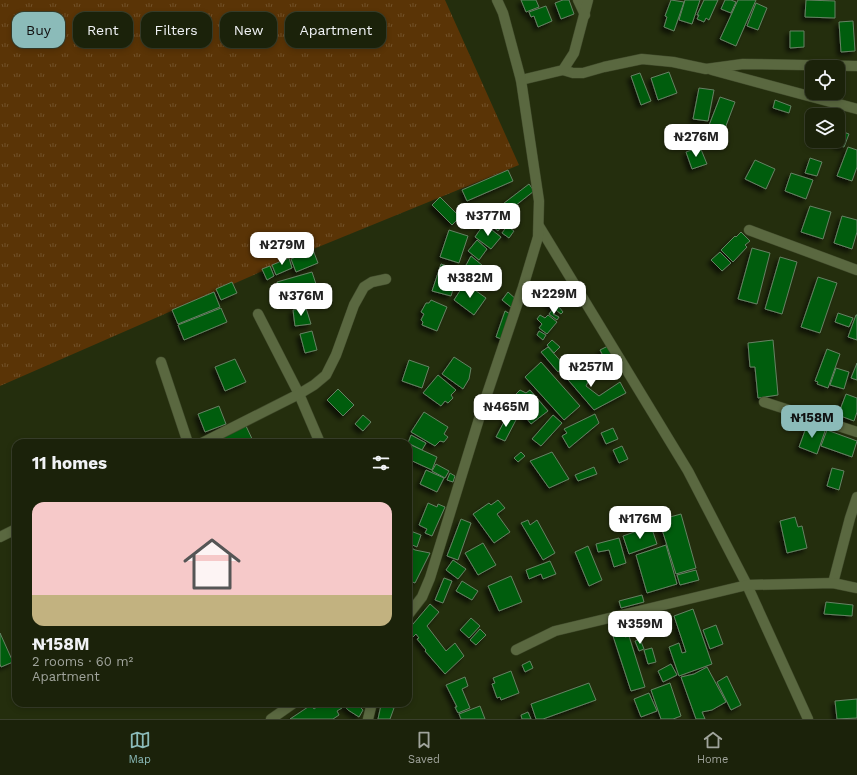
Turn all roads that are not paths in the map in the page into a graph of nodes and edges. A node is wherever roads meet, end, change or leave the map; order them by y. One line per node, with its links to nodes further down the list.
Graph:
1 (497, 0): 8 (street)
2 (578, 0): 4 (street)
3 (588, 0): 4 (street)
4 (585, 14): 7 (street)
5 (857, 66): 6 (street)
6 (706, 69): 7 (street); 9 (street)
7 (564, 70): 8 (street)
8 (521, 80): 10 (street)
9 (857, 109)
10 (539, 226): 26 (street); 28 (street)
11 (748, 230): 12 (street)
12 (857, 270)
13 (386, 279): 16 (street)
14 (258, 314): 16 (street)
15 (161, 362): 19 (street)
16 (299, 394): 20 (street); 21 (street)
17 (764, 402): 18 (street)
18 (857, 432)
19 (187, 439)
20 (210, 439)
21 (318, 439)
22 (857, 497): 25 (street)
23 (12, 531): 24 (street)
24 (1, 535)
25 (833, 583): 26 (street); 27 (street)
26 (747, 585): 29 (street); 34 (street)
27 (857, 588)
28 (412, 611)
29 (516, 650)
30 (288, 707): 32 (street)
31 (371, 707): 33 (street)
32 (271, 719)
33 (368, 719)
34 (808, 719)

